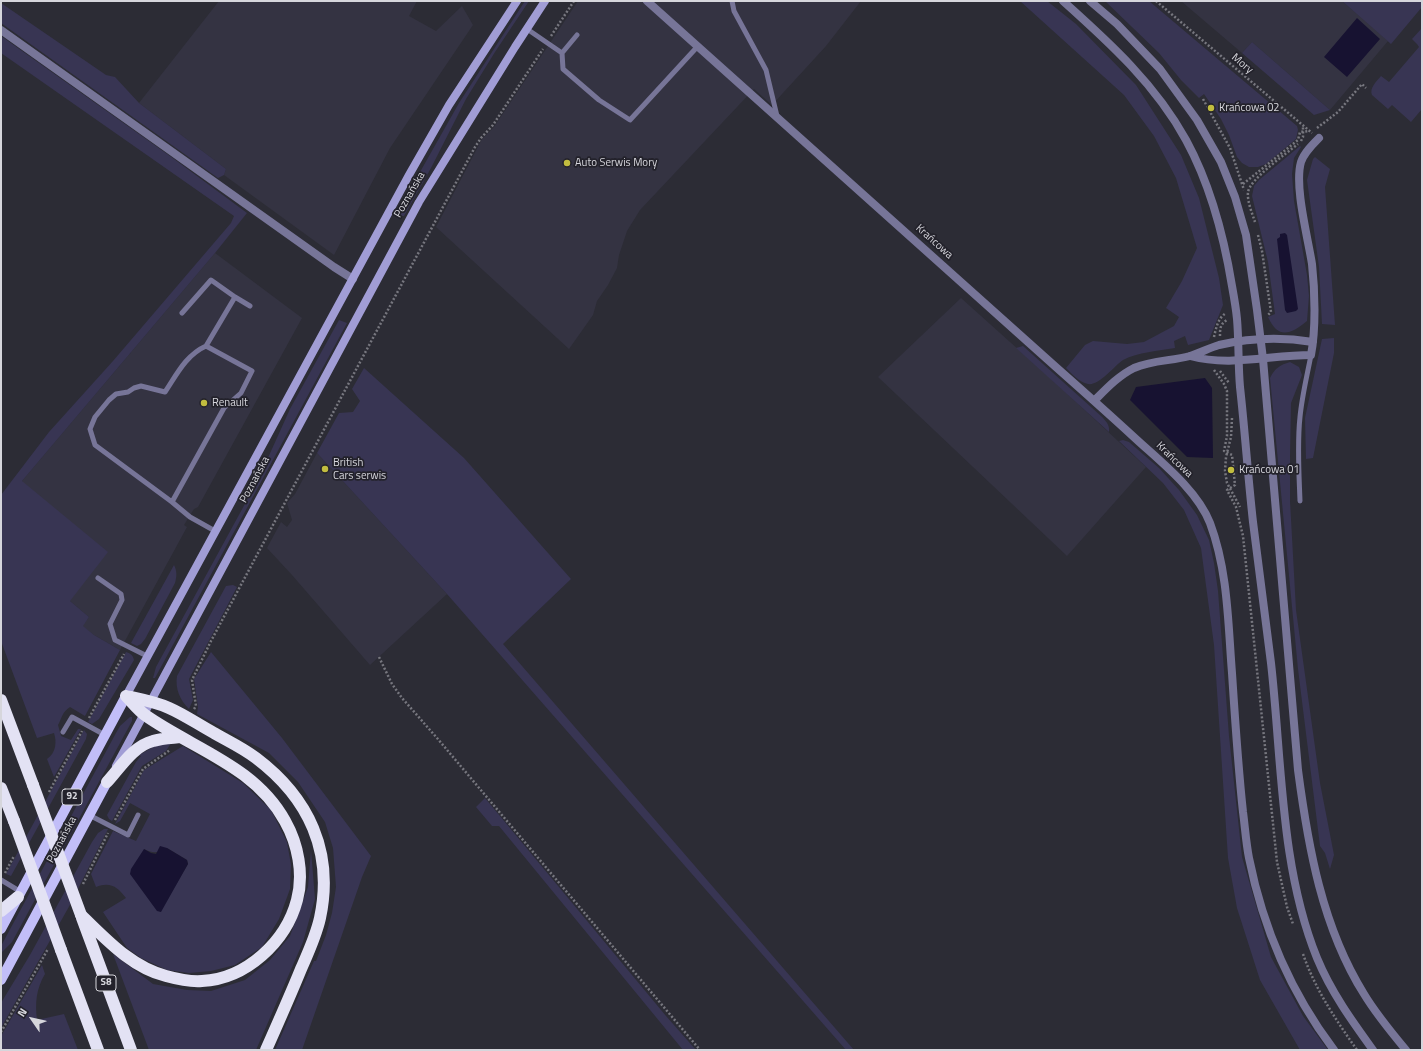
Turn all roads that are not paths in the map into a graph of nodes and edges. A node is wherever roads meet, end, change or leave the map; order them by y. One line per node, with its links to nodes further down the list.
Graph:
1 (517, 1): 14 (main road, Poznańska)
2 (546, 1): 7 (main road, Poznańska)
3 (647, 1): 10 (street, Krańcowa)
4 (732, 1): 12 (lane)
5 (1063, 1): 19 (street)
6 (1090, 1): 18 (street)
7 (527, 29): 11 (lane); 34 (main road, Poznańska)
8 (1, 30): 14 (street)
9 (577, 35): 11 (lane)
10 (698, 46): 11 (lane); 12 (street, Krańcowa)
11 (562, 54)
12 (777, 116): 26 (street, Krańcowa)
13 (1319, 138): 20 (street)
14 (353, 279): 29 (main road, Poznańska)
15 (235, 297): 16 (lane); 17 (lane); 21 (lane)
16 (250, 306)
17 (182, 313)
18 (1261, 340): 19 (street); 20 (street); 24 (street)
19 (1238, 342): 23 (street); 25 (street)
20 (1313, 342): 22 (street)
21 (206, 346): 28 (lane); 28 (lane)
22 (1311, 355): 24 (street); 27 (lane)
23 (1190, 356): 25 (street); 26 (street)
24 (1263, 359): 25 (street); 54 (street)
25 (1238, 361): 53 (street)
26 (1094, 401): 52 (street, Krańcowa)
27 (1300, 501)
28 (172, 502): 29 (lane)
29 (215, 531): 31 (main road, Poznańska)
30 (98, 578): 31 (lane)
31 (147, 656): 32 (main road, Poznańska)
32 (126, 696): 34 (highway); 35 (highway); 37 (main road, Poznańska / 92)
33 (1, 700): 46 (highway, S8, bridge)
34 (150, 702): 35 (main road, Poznańska); 51 (highway)
35 (143, 714): 38 (highway); 39 (main road, Poznańska)
36 (63, 732): 37 (lane)
37 (104, 735): 44 (main road, Poznańska / 92)
38 (181, 737): 39 (highway); 46 (highway)
39 (107, 782): 41 (main road, Poznańska / 92)
40 (1, 788): 49 (highway, bridge)
41 (89, 815): 42 (lane); 48 (main road, Poznańska / 92)
42 (138, 815)
43 (1, 880): 44 (lane)
44 (20, 895): 45 (highway); 47 (main road, Poznańska / 92)
45 (1, 911)
46 (81, 915): 50 (highway, S8)
47 (1, 929)
48 (2, 975)
49 (98, 1050)
50 (131, 1050)
51 (266, 1050)
52 (1334, 1050)
53 (1373, 1050)
54 (1406, 1050)

